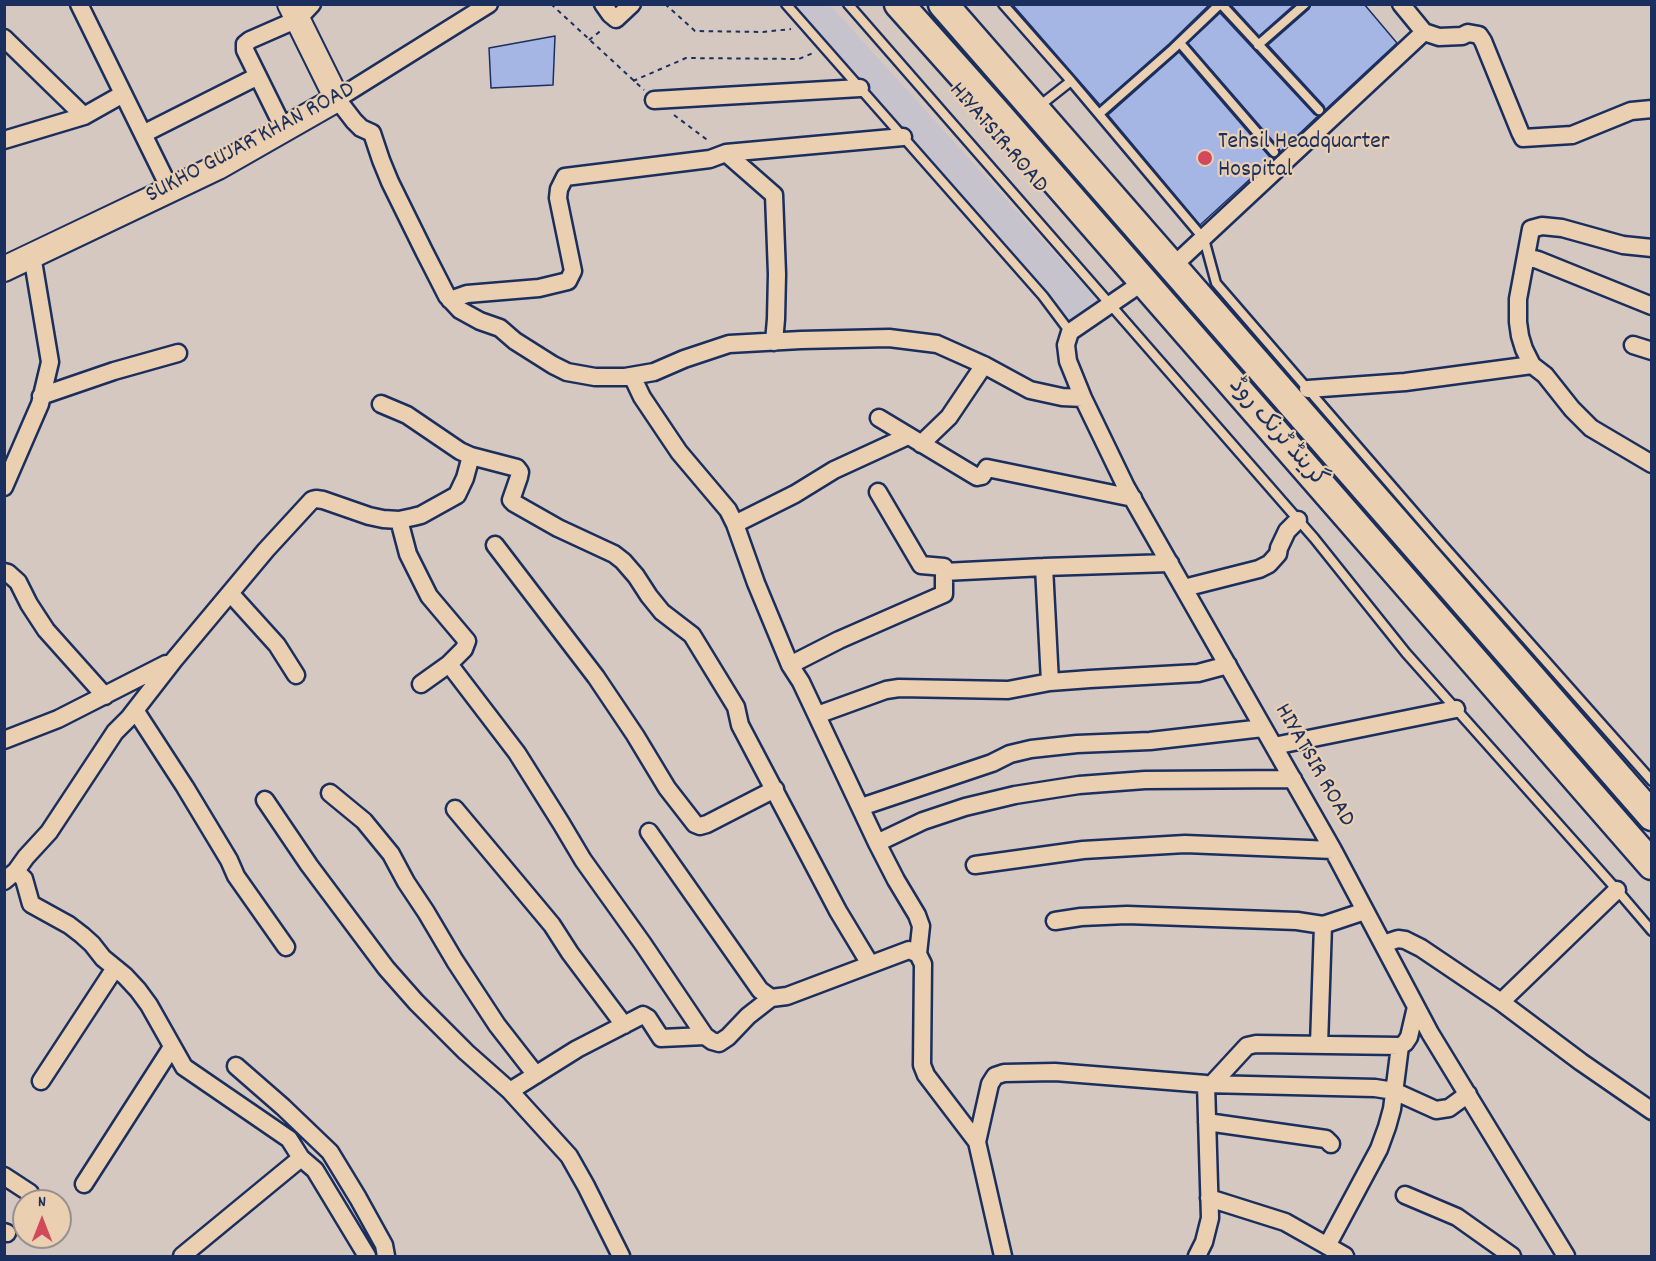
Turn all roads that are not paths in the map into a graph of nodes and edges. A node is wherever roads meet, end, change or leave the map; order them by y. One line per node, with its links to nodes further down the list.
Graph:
1 (79, 4): 21 (street)
2 (489, 4): 22 (street, SUKHO GUJAR KHAN ROAD)
3 (603, 4): 4 (street)
4 (632, 4)
5 (786, 4): 20 (lane)
6 (848, 4): 44 (lane, HIYATSIR ROAD)
7 (899, 4): 42 (highway, گرینڈ ٹرنک روڈ)
8 (943, 4): 25 (highway, گرینڈ ٹرنک روڈ)
9 (1003, 4): 19 (lane)
10 (1220, 4): 16 (lane); 17 (lane)
11 (1305, 4): 17 (lane)
12 (1401, 4): 14 (street)
13 (300, 9): 18 (street); 22 (main road)
14 (1424, 32): 24 (street); 36 (street)
15 (4, 38): 28 (street)
16 (1180, 43): 27 (lane); 33 (lane)
17 (1258, 45): 26 (lane)
18 (258, 76): 29 (street); 30 (street)
19 (1071, 81): 25 (lane); 27 (lane)
20 (860, 88): 23 (street); 31 (lane)
21 (123, 94): 28 (street); 30 (street)
22 (337, 99): 29 (main road, SUKHO GUJAR KHAN ROAD); 43 (street)
23 (654, 100)
24 (1652, 109)
25 (1034, 110): 40 (highway, گرینڈ ٹرنک روڈ)
26 (1319, 110)
27 (1098, 114): 36 (lane)
28 (84, 116): 32 (street)
29 (284, 129): 35 (main road, SUKHO GUJAR KHAN ROAD)
30 (143, 134): 35 (street)
31 (903, 137): 34 (street); 46 (lane)
32 (4, 140)
33 (1274, 152)
34 (726, 153): 43 (street); 47 (street)
35 (170, 189): 38 (main road, SUKHO GUJAR KHAN ROAD)
36 (1203, 239): 40 (street); 54 (lane)
37 (1652, 248): 39 (street)
38 (32, 255): 41 (main road, SUKHO GUJAR KHAN ROAD); 55 (street)
39 (1526, 256): 45 (street); 51 (street)
40 (1172, 267): 90 (highway, گرینڈ ٹرنک روڈ)
41 (4, 269)
42 (1143, 282): 44 (street); 93 (highway, گرینڈ ٹرنک روڈ)
43 (450, 300): 53 (street)
44 (1111, 305): 46 (street); 67 (lane, HIYATSIR ROAD)
45 (1652, 306)
46 (1070, 332): 56 (street, HIYATSIR ROAD)
47 (774, 342): 52 (street); 53 (street)
48 (1633, 345): 49 (street)
49 (1652, 351)
50 (178, 353): 55 (street)
51 (1532, 364): 54 (street); 61 (street)
52 (984, 365): 56 (street); 59 (street)
53 (632, 376): 68 (street)
54 (1308, 389): 92 (lane)
55 (42, 396): 62 (street)
56 (1083, 398): 65 (street, HIYATSIR ROAD)
57 (381, 404): 60 (street)
58 (879, 418): 59 (street)
59 (915, 440): 65 (street); 68 (street)
60 (471, 456): 66 (street); 94 (street)
61 (1652, 464)
62 (9, 466): 63 (street)
63 (4, 487)
64 (878, 492): 73 (street)
65 (1133, 498): 70 (street, HIYATSIR ROAD)
66 (399, 520): 75 (street); 77 (street)
67 (1298, 520): 74 (street); 84 (lane, HIYATSIR ROAD)
68 (735, 524): 78 (street)
69 (495, 545): 94 (street)
70 (1170, 563): 71 (street); 74 (street, HIYATSIR ROAD)
71 (1044, 567): 73 (street); 81 (street)
72 (4, 572): 83 (street)
73 (944, 572): 78 (street)
74 (1184, 588): 79 (street, HIYATSIR ROAD)
75 (230, 593): 76 (street); 80 (street)
76 (174, 660): 83 (street); 85 (street)
77 (449, 664): 82 (street); 120 (street)
78 (790, 665): 86 (street)
79 (1228, 665): 81 (street); 87 (street, HIYATSIR ROAD)
80 (296, 675)
81 (1050, 682): 86 (street)
82 (421, 684)
83 (105, 696): 88 (street)
84 (1456, 709): 89 (street); 106 (lane, HIYATSIR ROAD)
85 (135, 710): 105 (street); 112 (street)
86 (817, 715): 97 (street)
87 (1263, 728): 89 (street, HIYATSIR ROAD); 97 (street)
88 (4, 740)
89 (1274, 746): 91 (street, HIYATSIR ROAD)
90 (1607, 765): 93 (highway); 99 (highway, گرینڈ ٹرنک روڈ)
91 (1293, 779): 101 (street); 102 (street, HIYATSIR ROAD)
92 (1652, 781)
93 (1583, 786): 103 (highway, گرینڈ ٹرنک روڈ)
94 (775, 789): 114 (street)
95 (330, 793): 125 (street)
96 (265, 800): 128 (street)
97 (861, 807): 101 (street)
98 (455, 809): 119 (street)
99 (1652, 816)
100 (649, 832): 116 (street)
101 (877, 843): 113 (street)
102 (1333, 850): 104 (street); 107 (street, HIYATSIR ROAD)
103 (1652, 864)
104 (975, 865)
105 (11, 877): 115 (street)
106 (1617, 890): 110 (lane, HIYATSIR ROAD); 117 (street)
107 (1365, 911): 109 (street); 111 (street, HIYATSIR ROAD)
108 (1055, 921): 109 (street)
109 (1323, 925): 121 (street)
110 (1652, 931)
111 (1383, 944): 117 (street); 118 (street, HIYATSIR ROAD)
112 (286, 947)
113 (918, 954): 114 (street); 134 (street)
114 (870, 964): 116 (street)
115 (115, 968): 123 (street); 126 (street)
116 (771, 998): 120 (street)
117 (1501, 1002): 131 (street)
118 (1416, 1007): 122 (street); 130 (street, HIYATSIR ROAD)
119 (624, 1025): 120 (street); 125 (street)
120 (705, 1036)
121 (1318, 1045): 122 (street); 127 (street)
122 (1400, 1046): 129 (street)
123 (172, 1047): 133 (street); 138 (street)
124 (236, 1066): 133 (street)
125 (536, 1075): 128 (street)
126 (42, 1081)
127 (1209, 1084): 129 (street); 132 (street); 134 (street)
128 (510, 1091): 148 (street)
129 (1394, 1091): 130 (street); 142 (street)
130 (1468, 1094): 143 (street, HIYATSIR ROAD)
131 (1652, 1111)
132 (1207, 1122): 135 (street); 141 (street)
133 (296, 1132): 136 (street); 147 (street)
134 (977, 1142): 149 (street)
135 (1331, 1144)
136 (301, 1158): 145 (street); 146 (street)
137 (4, 1176): 139 (street)
138 (84, 1184)
139 (24, 1189)
140 (1406, 1195): 151 (street)
141 (1209, 1198): 142 (street); 144 (street)
142 (1327, 1246): 150 (street)
143 (1562, 1255)
144 (1201, 1256)
145 (182, 1257)
146 (368, 1257)
147 (386, 1257)
148 (621, 1257)
149 (1003, 1257)
150 (1345, 1257)
151 (1512, 1257)

